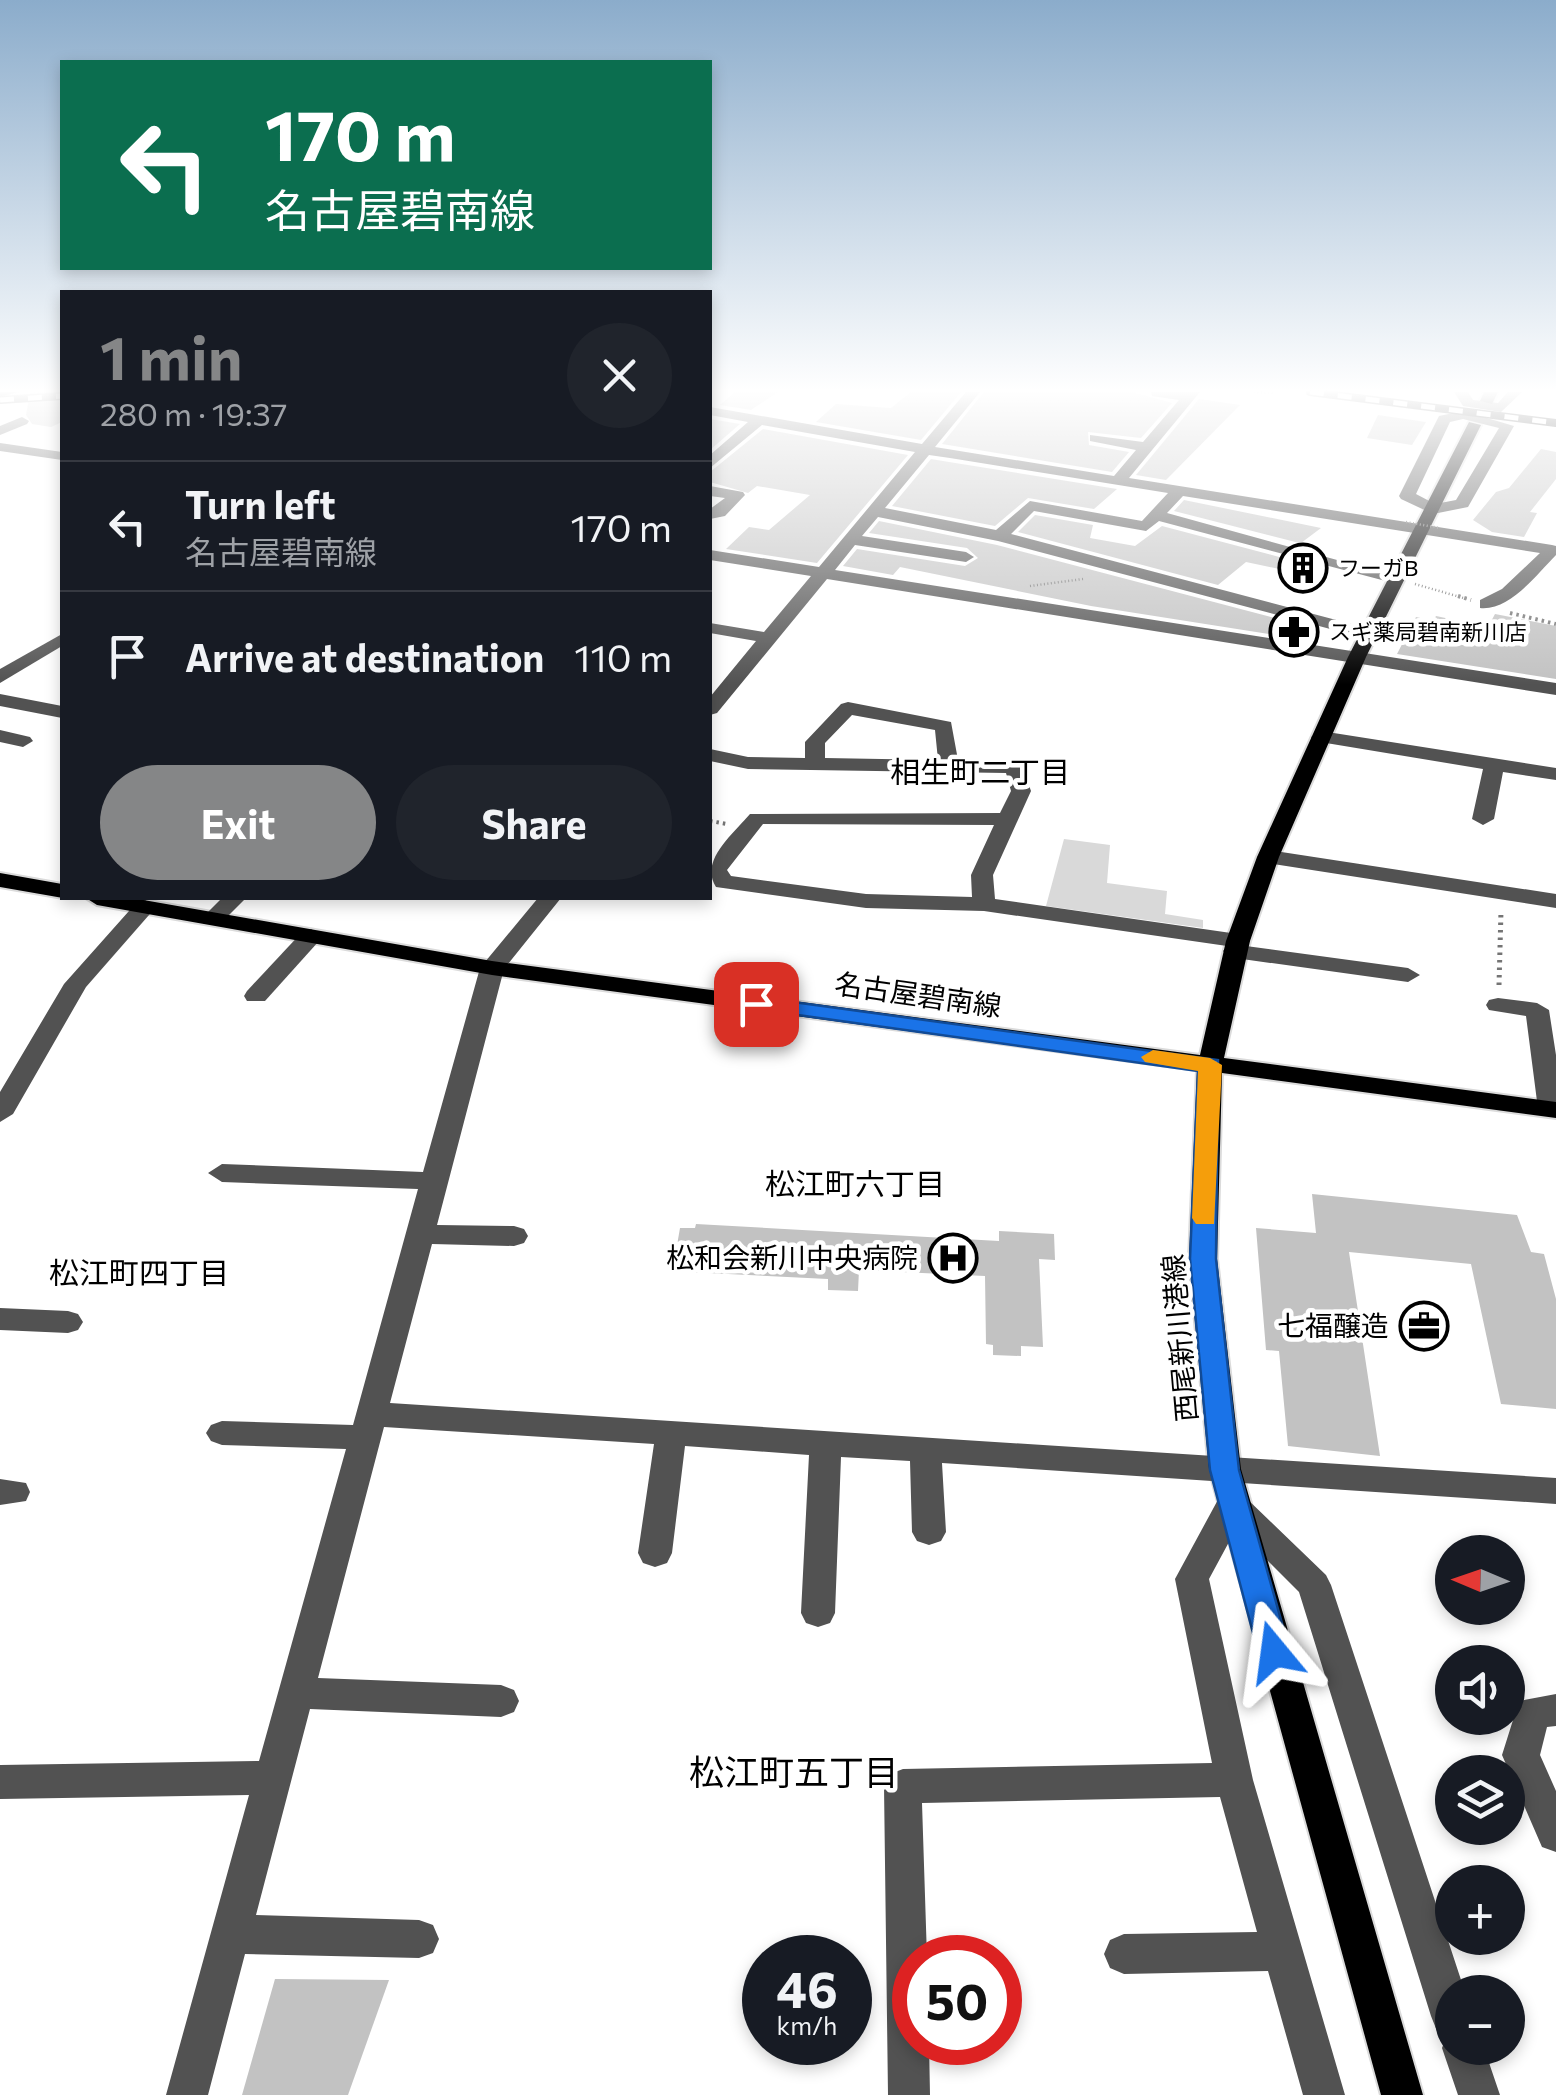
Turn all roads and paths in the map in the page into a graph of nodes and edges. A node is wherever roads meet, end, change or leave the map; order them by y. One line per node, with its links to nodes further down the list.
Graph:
1 (892, 490): 8 (street)
2 (1166, 490): 7 (street)
3 (1410, 490): 11 (street)
4 (1441, 490): 11 (main road, 西尾新川港線)
5 (1470, 490): 11 (street)
6 (712, 492): 9 (street)
7 (1178, 492): 10 (street); 11 (street)
8 (874, 511): 12 (street); 13 (street)
9 (712, 514)
10 (1158, 516): 12 (street); 17 (street)
11 (1425, 522): 17 (main road, 西尾新川港線); 18 (street)
12 (1000, 536): 22 (street)
13 (851, 539): 15 (street); 16 (street)
14 (712, 555): 16 (street)
15 (966, 557)
16 (823, 573): 20 (street); 22 (street)
17 (1397, 579): 22 (main road, 西尾新川港線)
18 (1486, 604)
19 (712, 628): 20 (street)
20 (768, 638): 26 (street)
21 (60, 639): 23 (street)
22 (1362, 646): 24 (street); 29 (main road, 西尾新川港線)
23 (0, 677)
24 (1556, 689)
25 (0, 700): 27 (street)
26 (712, 707)
27 (60, 712)
28 (0, 736): 30 (street)
29 (1321, 737): 34 (street); 38 (main road, 西尾新川港線)
30 (22, 741)
31 (712, 756): 32 (street)
32 (815, 764): 33 (street); 33 (street)
33 (948, 764): 36 (street)
34 (1494, 764): 35 (street); 37 (street)
35 (1556, 774)
36 (1008, 819): 46 (street); 46 (street)
37 (1483, 819)
38 (1268, 858): 41 (street); 50 (main road, 西尾新川港線)
39 (0, 880): 40 (main road)
40 (60, 891)
41 (1501, 893): 45 (street); 54 (path)
42 (108, 900): 47 (main road, 名古屋碧南線)
43 (233, 900): 48 (street)
44 (548, 900): 51 (street)
45 (1556, 901)
46 (984, 904): 50 (street)
47 (145, 906): 48 (main road, 名古屋碧南線); 57 (street)
48 (212, 918): 49 (main road, 名古屋碧南線)
49 (311, 936): 51 (main road, 名古屋碧南線); 53 (street)
50 (1236, 946): 52 (street); 55 (main road, 西尾新川港線)
51 (492, 968): 55 (main road, 名古屋碧南線); 59 (street)
52 (1408, 975)
53 (256, 996)
54 (1498, 1005): 56 (street)
55 (1210, 1065): 56 (main road, 名古屋碧南線); 69 (main road, 西尾新川港線)
56 (1554, 1109)
57 (0, 1114)
58 (222, 1173): 59 (street)
59 (434, 1181): 60 (street)
60 (420, 1234): 61 (street); 64 (street)
61 (514, 1236)
62 (0, 1318): 63 (street)
63 (68, 1322)
64 (368, 1426): 65 (street); 66 (street); 74 (street)
65 (672, 1433): 67 (street); 72 (street)
66 (222, 1434)
67 (826, 1443): 68 (street); 73 (street)
68 (925, 1449): 69 (street); 71 (street)
69 (1228, 1487): 70 (street); 78 (street); 85 (street); 90 (main road, 西尾新川港線)
70 (1556, 1491)
71 (929, 1532)
72 (655, 1553)
73 (818, 1613)
74 (293, 1693): 75 (street); 77 (street)
75 (502, 1701)
76 (1556, 1710): 80 (street)
77 (270, 1778): 79 (street); 81 (street)
78 (1234, 1780): 83 (street); 88 (street)
79 (0, 1782)
80 (1556, 1834)
81 (229, 1934): 82 (street); 87 (street)
82 (419, 1939)
83 (1284, 1952): 84 (street); 89 (street)
84 (1124, 1954)
85 (1439, 1975)
86 (1468, 2065): 91 (street)
87 (187, 2095)
88 (908, 2095)
89 (1324, 2095)
90 (1402, 2095)
91 (1478, 2095)

